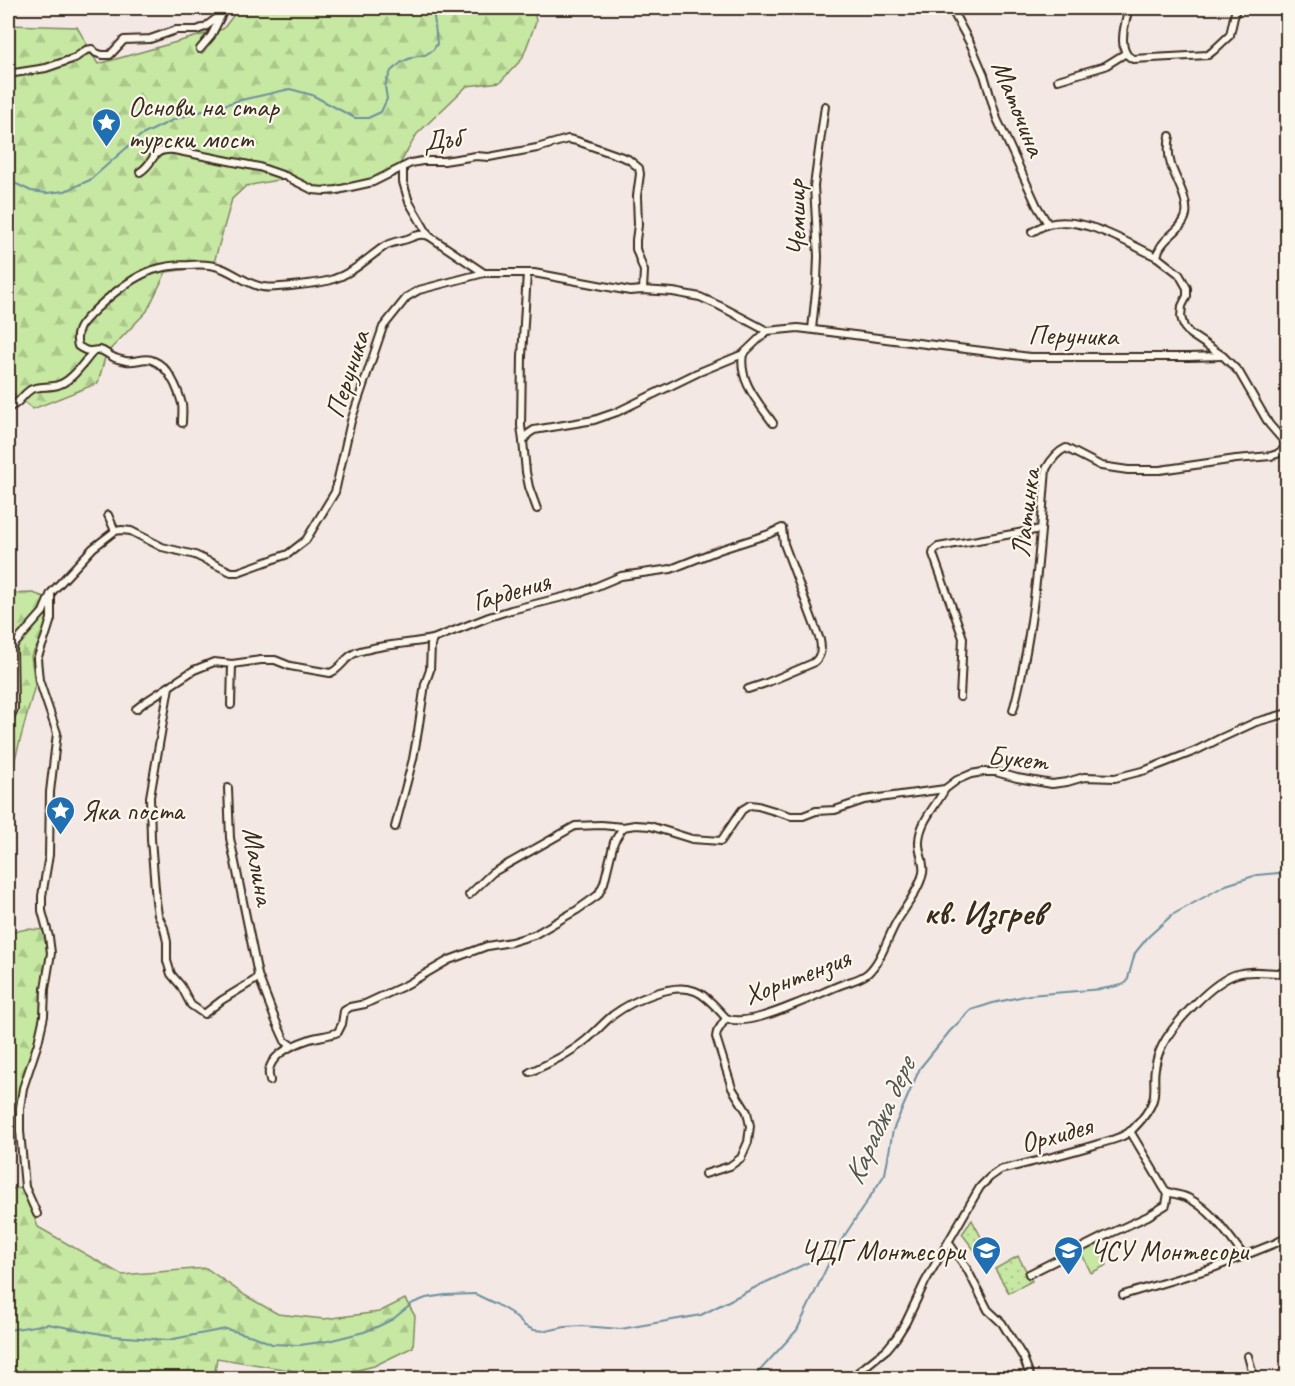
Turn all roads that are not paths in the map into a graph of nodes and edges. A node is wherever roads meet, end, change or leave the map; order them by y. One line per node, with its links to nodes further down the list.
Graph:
1 (225, 8): 5 (street)
2 (951, 8): 14 (street, Маточина)
3 (1129, 8): 7 (street)
4 (1236, 8): 7 (street)
5 (221, 15): 6 (street); 8 (street)
6 (200, 49)
7 (1126, 53): 9 (street)
8 (8, 74)
9 (1058, 81)
10 (825, 106): 21 (street, Чемшир)
11 (1170, 136): 17 (street)
12 (403, 167): 13 (street, Дъб); 16 (street); 20 (street, Дъб)
13 (140, 172)
14 (1048, 224): 15 (street); 17 (street)
15 (1032, 232)
16 (429, 236): 18 (street); 23 (street)
17 (1157, 257): 25 (street)
18 (484, 273): 19 (street, Перуника); 34 (street, Перуника)
19 (527, 273): 20 (street, Перуника); 29 (street)
20 (643, 290): 22 (street, Перуника)
21 (812, 329): 22 (street, Перуника); 25 (street, Перуника)
22 (767, 331): 24 (street)
23 (93, 352): 26 (street); 27 (street)
24 (743, 354): 28 (street); 29 (street)
25 (1222, 356): 30 (street)
26 (8, 408)
27 (182, 423)
28 (773, 423)
29 (524, 441): 31 (street)
30 (1287, 446): 33 (street, Латинка)
31 (537, 509)
32 (108, 515): 34 (street)
33 (1041, 529): 40 (street); 43 (street, Латинка)
34 (115, 531): 35 (street)
35 (51, 593): 45 (street); 60 (street)
36 (434, 639): 37 (street, Гардения); 39 (street, Гардения); 48 (street)
37 (232, 664): 38 (street); 41 (street)
38 (169, 687): 42 (street); 52 (street)
39 (748, 689)
40 (960, 697)
41 (231, 705)
42 (136, 709)
43 (1013, 710)
44 (1287, 713): 47 (street, Букет)
45 (8, 723)
46 (228, 788): 52 (street, Малина)
47 (945, 789): 49 (street, Букет); 53 (street, Хорнтензия)
48 (395, 827)
49 (623, 827): 50 (street); 54 (street)
50 (469, 895)
51 (1287, 973): 57 (street, Орхидея)
52 (258, 975): 54 (street)
53 (726, 1018): 55 (street); 58 (street, Хорнтензия)
54 (292, 1046): 56 (street)
55 (530, 1072)
56 (270, 1081)
57 (1130, 1131): 59 (street); 62 (street, Орхидея)
58 (705, 1173)
59 (1168, 1193): 63 (street); 64 (street)
60 (37, 1214)
61 (1287, 1236): 63 (street)
62 (949, 1243): 67 (street, Орхидея); 68 (street)
63 (1244, 1256): 65 (street)
64 (1029, 1274)
65 (1123, 1295)
66 (1248, 1356): 69 (street)
67 (853, 1378)
68 (1031, 1378)
69 (1254, 1378)

